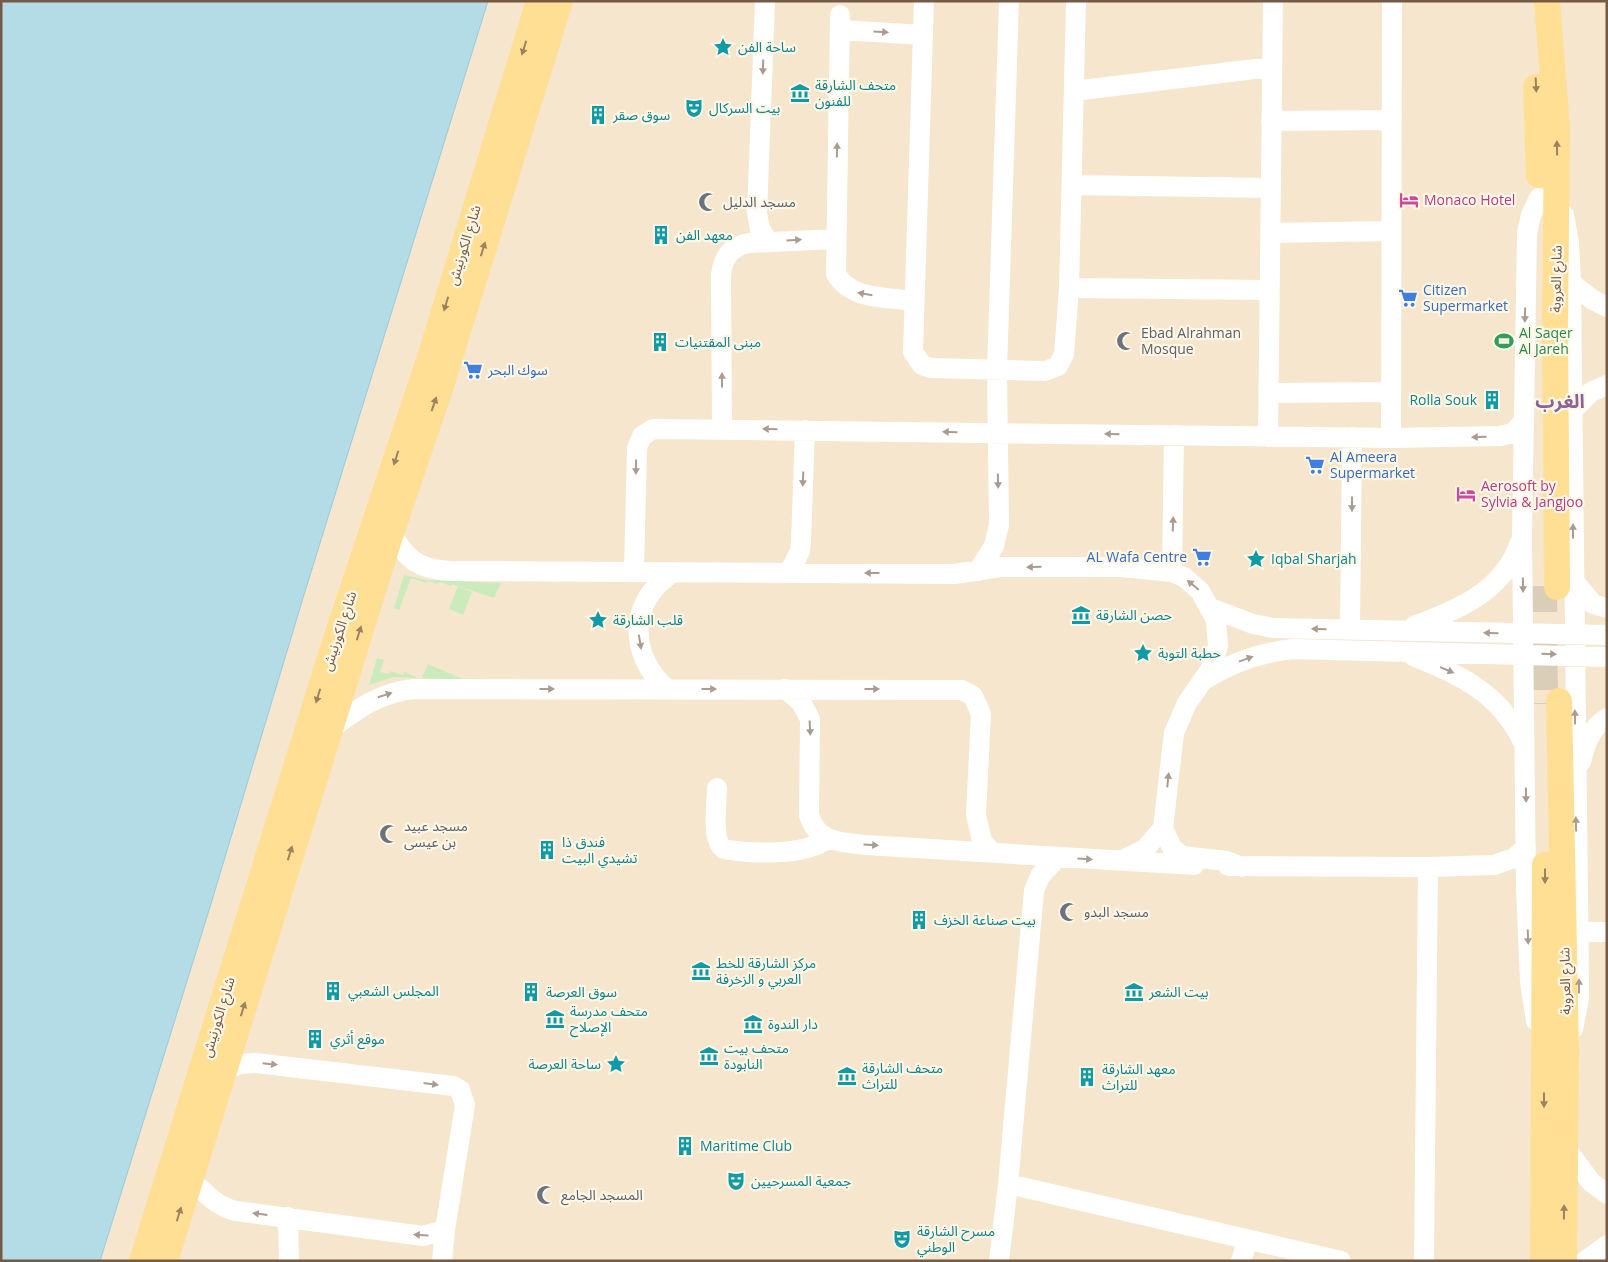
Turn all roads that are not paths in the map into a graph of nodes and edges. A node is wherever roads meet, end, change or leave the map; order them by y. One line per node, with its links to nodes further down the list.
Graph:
1 (539, 1): 93 (main road, شارع الكورنيش, one-way to 93)
2 (560, 1): 42 (main road, شارع الكورنيش, one-way to 2)
3 (765, 1): 23 (street, one-way to 23)
4 (924, 1): 12 (street)
5 (1008, 1): 29 (street)
6 (1076, 1): 14 (street)
7 (1273, 1): 13 (street)
8 (1392, 1): 15 (street)
9 (1530, 1): 19 (main road, شارع العروبة, one-way to 19)
10 (1547, 1): 19 (main road, شارع العروبة, one-way to 10)
11 (840, 14): 12 (street, one-way to 12); 22 (street, one-way to 11)
12 (923, 35): 27 (street)
13 (1272, 68): 14 (street); 16 (street)
14 (1074, 91): 17 (street)
15 (1392, 120): 16 (street); 20 (street)
16 (1271, 121): 18 (street)
17 (1072, 186): 18 (street); 25 (street)
18 (1271, 188): 21 (street)
19 (1548, 197): 24 (street); 34 (street, one-way to 34); 49 (main road, شارع العروبة)
20 (1391, 231): 21 (street); 31 (street)
21 (1270, 233): 26 (street)
22 (835, 238): 23 (street, one-way to 22); 27 (street, one-way to 22)
23 (770, 242): 35 (street, one-way to 23)
24 (1571, 283): 28 (street); 33 (street)
25 (1069, 288): 26 (street); 29 (street)
26 (1269, 290): 32 (street)
27 (914, 301): 29 (street)
28 (1607, 307)
29 (997, 370): 37 (street)
30 (1607, 384): 33 (street)
31 (1390, 392): 32 (street); 41 (street)
32 (1268, 393): 39 (street)
33 (1572, 411): 49 (street, one-way to 33)
34 (1522, 423): 41 (street, one-way to 41); 43 (street)
35 (722, 429): 36 (street, one-way to 35); 45 (street, one-way to 45)
36 (805, 430): 37 (street, one-way to 36); 48 (street, one-way to 48)
37 (998, 432): 38 (street, one-way to 37); 44 (street, one-way to 44)
38 (1168, 435): 39 (street); 47 (street, one-way to 38)
39 (1268, 437): 40 (street)
40 (1352, 437): 41 (street); 52 (street, one-way to 52)
41 (1390, 438)
42 (391, 534): 45 (street); 65 (main road, شارع الكورنيش, one-way to 42)
43 (1522, 537): 53 (street); 54 (street, one-way to 54)
44 (978, 571): 47 (street, one-way to 44); 48 (street, one-way to 48)
45 (634, 572): 46 (street)
46 (674, 572): 48 (street); 61 (street, one-way to 61)
47 (1172, 572): 50 (street, one-way to 47)
48 (790, 573)
49 (1558, 585): 51 (street); 56 (street)
50 (1211, 608): 52 (street, one-way to 50); 60 (street)
51 (1607, 608)
52 (1350, 629): 53 (street)
53 (1402, 630): 54 (street, one-way to 53)
54 (1524, 634): 56 (street); 58 (street)
55 (1607, 635): 56 (street)
56 (1574, 645): 58 (street, one-way to 56); 59 (street); 67 (street, one-way to 56)
57 (1402, 651): 58 (street); 60 (street, one-way to 57); 66 (street, one-way to 66)
58 (1524, 654): 66 (street)
59 (1607, 657)
60 (1203, 681): 69 (street, one-way to 60)
61 (668, 689): 62 (street, one-way to 62); 65 (street, one-way to 61)
62 (785, 690): 70 (street, one-way to 70); 72 (street, one-way to 72)
63 (1552, 703): 83 (main road, شارع العروبة)
64 (1607, 718): 67 (street)
65 (329, 730): 84 (main road, شارع الكورنيش, one-way to 65)
66 (1525, 746): 71 (street, one-way to 71)
67 (1576, 784): 81 (street, one-way to 67)
68 (717, 788): 70 (street)
69 (1163, 828): 75 (street); 77 (street)
70 (827, 839): 72 (street, one-way to 72)
71 (1526, 848): 76 (street); 79 (street)
72 (992, 853): 73 (street)
73 (1016, 855): 74 (street); 80 (street)
74 (1058, 857): 75 (street, one-way to 75); 80 (street)
75 (1120, 861): 77 (street)
76 (1494, 865): 78 (street); 79 (street)
77 (1242, 867): 78 (street)
78 (1428, 867): 100 (street)
79 (1526, 888): 83 (street, one-way to 83)
80 (1034, 891): 87 (street)
81 (1578, 932): 82 (street); 83 (street, one-way to 81)
82 (1607, 932)
83 (1555, 1051): 85 (main road, شارع العروبة); 101 (main road, شارع العروبة, one-way to 101)
84 (223, 1072): 86 (main road, شارع الكورنيش); 90 (street, one-way to 90)
85 (1565, 1147): 88 (street); 102 (main road, شارع العروبة, one-way to 85)
86 (190, 1179): 89 (street, one-way to 86); 94 (main road, شارع الكورنيش, one-way to 86)
87 (1008, 1184): 91 (street); 97 (street)
88 (1607, 1194)
89 (288, 1218): 90 (street, one-way to 89); 95 (street)
90 (445, 1230): 96 (street)
91 (1248, 1240): 98 (street); 99 (street)
92 (1607, 1245): 103 (street)
93 (142, 1261)
94 (165, 1261)
95 (289, 1261)
96 (442, 1261)
97 (999, 1261)
98 (1241, 1261)
99 (1341, 1261)
100 (1424, 1261)
101 (1543, 1261)
102 (1564, 1261)
103 (1585, 1261)

